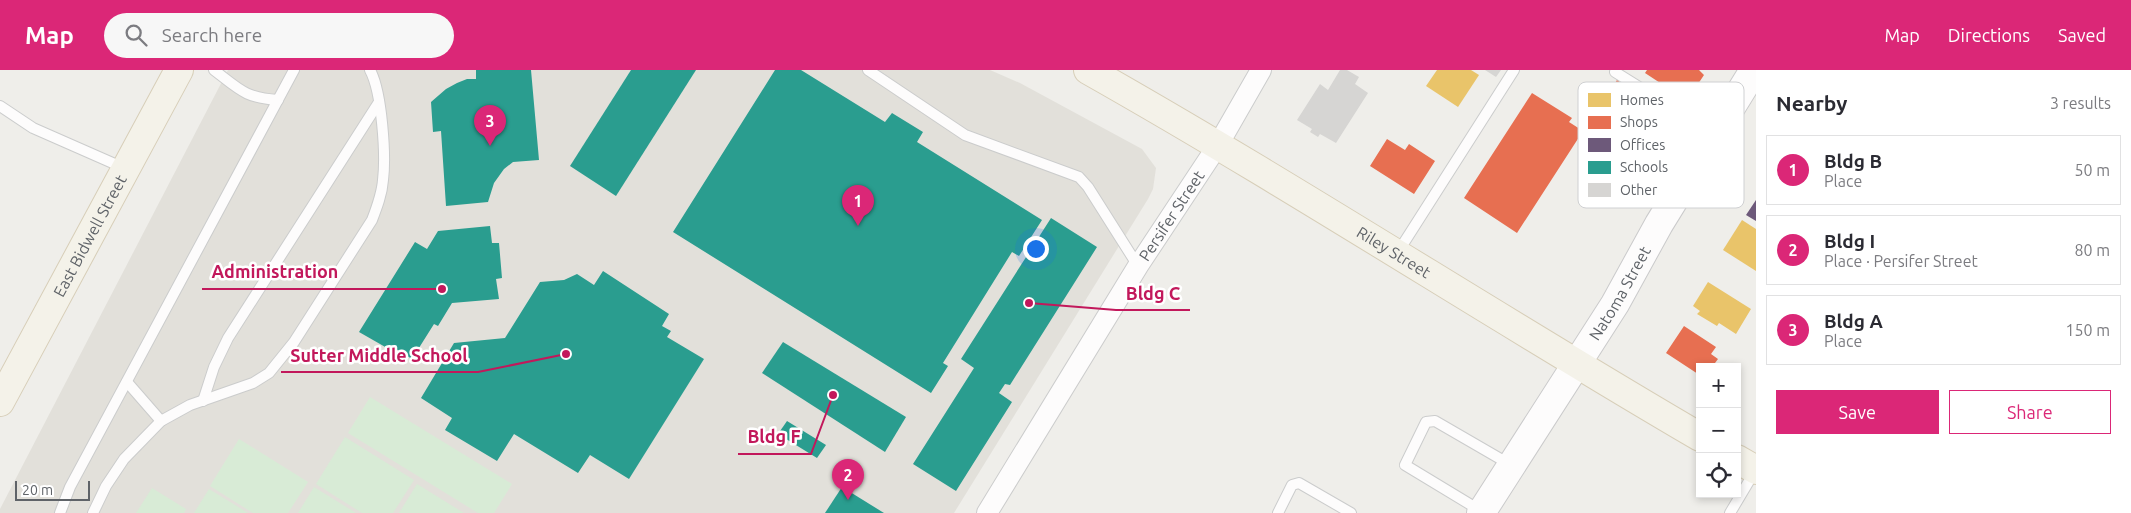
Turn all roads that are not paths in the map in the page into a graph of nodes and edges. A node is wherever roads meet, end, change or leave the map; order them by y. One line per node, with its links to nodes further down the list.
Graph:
1 (179, 70): 17 (main road, East Bidwell Street)
2 (214, 70): 13 (lane)
3 (294, 70): 13 (lane)
4 (370, 70): 14 (lane)
5 (868, 70): 20 (lane)
6 (1088, 70): 16 (main road, Riley Street)
7 (1261, 70): 16 (street, Persifer Street)
8 (1514, 70): 19 (lane)
9 (1754, 70): 12 (street, Natoma Street)
10 (1615, 72): 11 (lane)
11 (1631, 82)
12 (1744, 86)
13 (278, 100): 22 (lane)
14 (379, 102): 23 (lane); 23 (lane)
15 (0, 106): 17 (lane)
16 (1218, 145): 19 (main road, Riley Street); 20 (street, Persifer Street)
17 (124, 168): 24 (main road, East Bidwell Street)
18 (1669, 208): 21 (street, Natoma Street)
19 (1398, 253): 21 (main road, Riley Street)
20 (1138, 266): 33 (street, Persifer Street)
21 (1577, 365): 26 (main road, Riley Street); 28 (street, Natoma Street)
22 (127, 382): 25 (lane); 31 (lane)
23 (203, 401): 25 (lane)
24 (0, 402)
25 (161, 421): 32 (lane)
26 (1696, 435)
27 (1741, 461): 29 (main road)
28 (1511, 465): 30 (street, Natoma Street); 30 (lane)
29 (1756, 470): 36 (lane)
30 (1482, 512)
31 (60, 513)
32 (93, 513)
33 (986, 513)
34 (1278, 513): 35 (lane)
35 (1351, 513)
36 (1730, 513)

